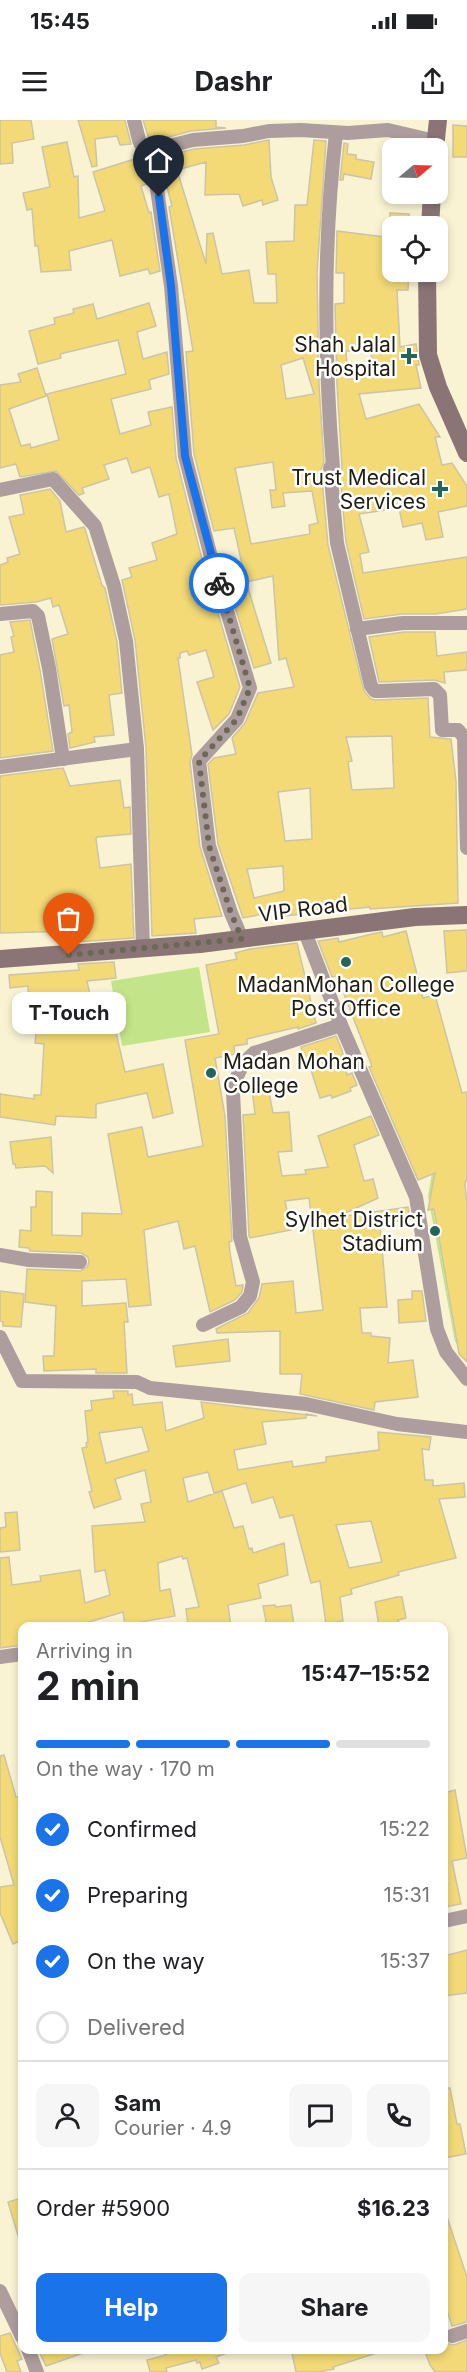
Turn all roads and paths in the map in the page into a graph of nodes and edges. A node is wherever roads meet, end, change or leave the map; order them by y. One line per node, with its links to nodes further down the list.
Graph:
1 (134, 120): 6 (street)
2 (438, 120): 5 (street)
3 (336, 133): 4 (street); 6 (street); 12 (street)
4 (413, 138)
5 (436, 138)
6 (145, 152): 19 (street)
7 (427, 282): 8 (street)
8 (467, 453)
9 (0, 489): 13 (street)
10 (0, 614): 14 (street)
11 (467, 623): 12 (street)
12 (357, 629): 16 (street)
13 (137, 749): 14 (street); 20 (street)
14 (63, 759): 15 (street)
15 (0, 767)
16 (467, 848)
17 (467, 915): 18 (street, VIP Road)
18 (305, 932): 19 (street, VIP Road); 22 (street)
19 (242, 939): 20 (street, VIP Road)
20 (143, 949): 21 (street, VIP Road)
21 (0, 959)
22 (341, 1025): 25 (street); 27 (street)
23 (0, 1255): 24 (street)
24 (80, 1262)
25 (203, 1325)
26 (0, 1337): 28 (street)
27 (467, 1378)
28 (467, 1432)
29 (18, 1655): 30 (street)
30 (0, 1657)
31 (467, 1916): 32 (street)
32 (448, 1920)
33 (0, 2291): 34 (street)
34 (18, 2329)
35 (467, 2331): 36 (street)
36 (452, 2336)
37 (30, 2354): 38 (street)
38 (37, 2372)

